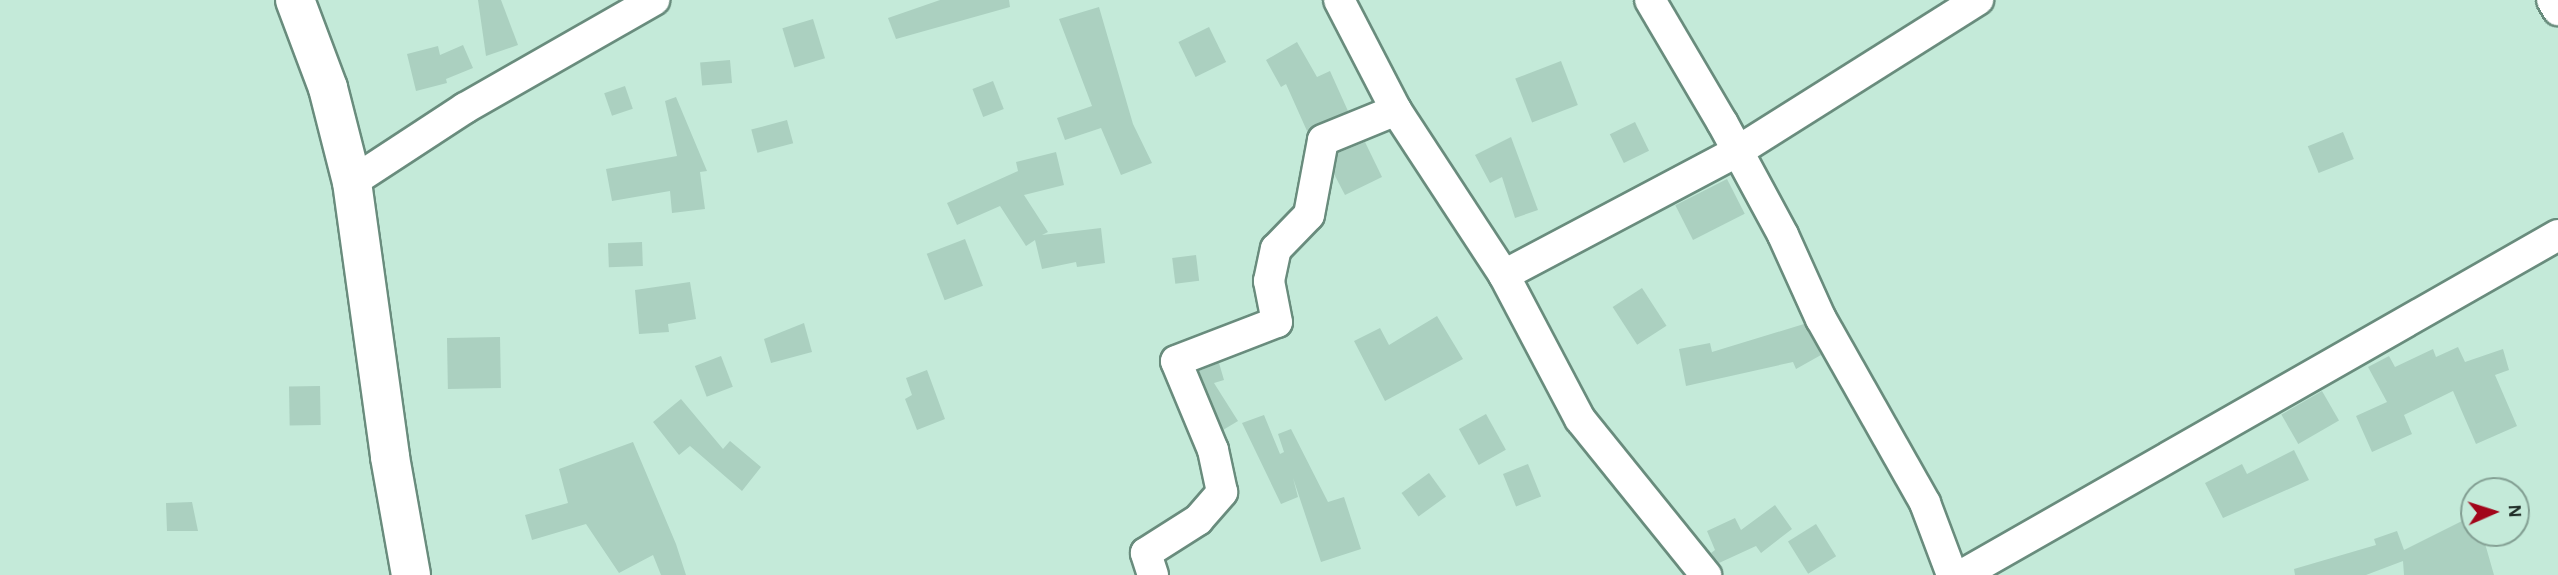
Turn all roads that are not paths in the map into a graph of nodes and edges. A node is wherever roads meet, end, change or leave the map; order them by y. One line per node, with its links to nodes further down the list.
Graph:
1 (295, 0): 10 (street)
2 (654, 0): 10 (street)
3 (1339, 0): 8 (street)
4 (1650, 0): 9 (street)
5 (1979, 0): 9 (street)
6 (2552, 0): 7 (street)
7 (2558, 10)
8 (1396, 110): 12 (street); 14 (street)
9 (1738, 150): 12 (street); 16 (street)
10 (352, 182): 13 (street)
11 (2558, 235): 17 (street)
12 (1504, 275): 15 (street)
13 (411, 575)
14 (1153, 575)
15 (1706, 575)
16 (1952, 575)
17 (1962, 575)

